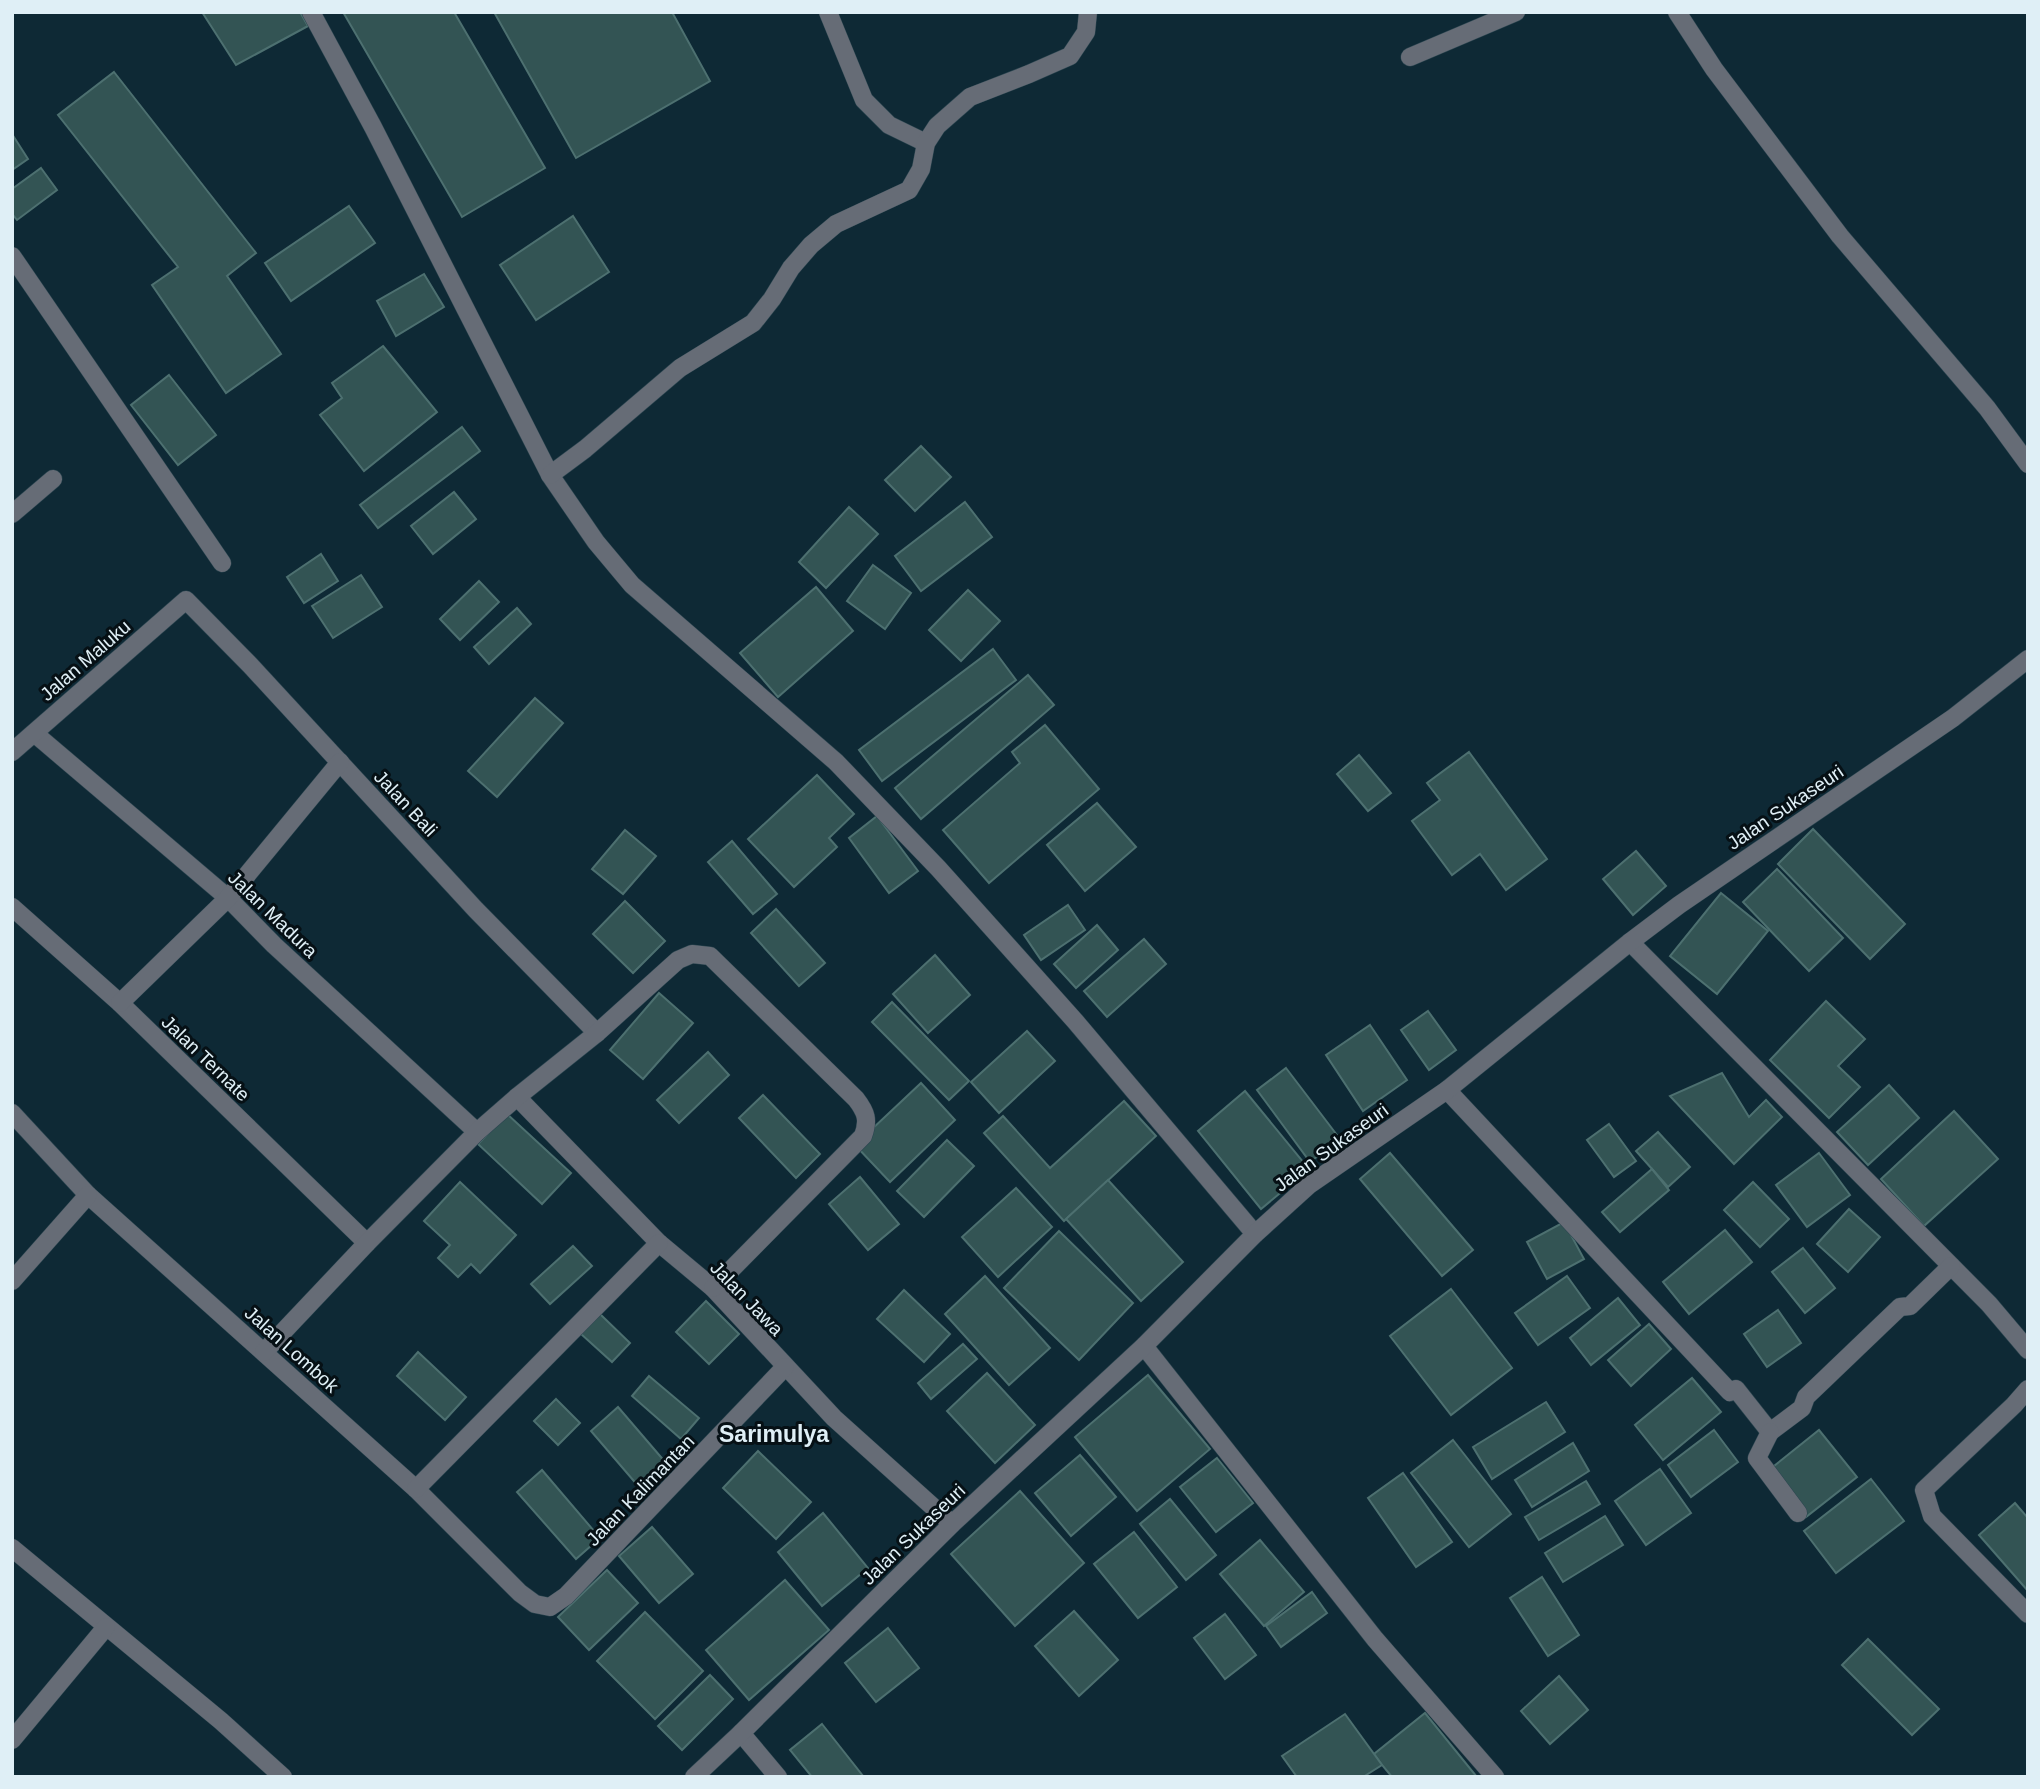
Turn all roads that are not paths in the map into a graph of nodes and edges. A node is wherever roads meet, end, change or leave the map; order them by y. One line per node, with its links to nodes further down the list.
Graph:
1 (311, 12): 10 (street)
2 (828, 12): 7 (street)
3 (1088, 12): 7 (street)
4 (1516, 12): 6 (street)
5 (1677, 12): 9 (street)
6 (1410, 57)
7 (926, 144): 10 (street)
8 (12, 256): 13 (street)
9 (2028, 464)
10 (550, 475): 29 (street)
11 (53, 479): 12 (street)
12 (12, 514)
13 (222, 563)
14 (186, 600): 16 (street, Jalan Maluku); 18 (street, Jalan Bali)
15 (2028, 659): 21 (street, Jalan Sukaseuri)
16 (34, 733): 17 (street, Jalan Maluku); 19 (street, Jalan Madura)
17 (12, 752)
18 (340, 762): 19 (street); 23 (street, Jalan Bali)
19 (228, 898): 22 (street); 27 (street, Jalan Madura)
20 (12, 907): 22 (street, Jalan Ternate)
21 (1630, 942): 24 (street, Jalan Sukaseuri); 32 (street)
22 (120, 1003): 30 (street, Jalan Ternate)
23 (597, 1033): 25 (street); 34 (street)
24 (1447, 1090): 29 (street, Jalan Sukaseuri); 40 (street)
25 (517, 1097): 27 (street); 31 (street, Jalan Jawa)
26 (12, 1113): 28 (street, Jalan Lombok)
27 (477, 1132): 30 (street)
28 (88, 1195): 33 (street); 37 (street, Jalan Lombok)
29 (1255, 1234): 35 (street, Jalan Sukaseuri)
30 (367, 1243): 37 (street)
31 (659, 1243): 34 (street, Jalan Jawa); 41 (street)
32 (1951, 1266): 36 (street); 40 (street)
33 (12, 1282)
34 (713, 1288): 38 (street, Jalan Jawa)
35 (1143, 1346): 43 (street, Jalan Sukaseuri); 53 (street)
36 (2028, 1350)
37 (264, 1352): 41 (street, Jalan Lombok)
38 (785, 1367): 43 (street, Jalan Jawa); 45 (street, Jalan Kalimantan)
39 (2028, 1389): 46 (street)
40 (1770, 1432): 42 (street)
41 (416, 1489): 45 (street, Jalan Lombok)
42 (1798, 1513)
43 (952, 1524): 48 (street, Jalan Sukaseuri)
44 (12, 1548): 47 (street)
45 (550, 1607)
46 (2028, 1614)
47 (106, 1627): 49 (street); 50 (street)
48 (741, 1733): 51 (street, Jalan Sukaseuri); 52 (street)
49 (12, 1740)
50 (283, 1777)
51 (694, 1777)
52 (778, 1777)
53 (1495, 1777)

